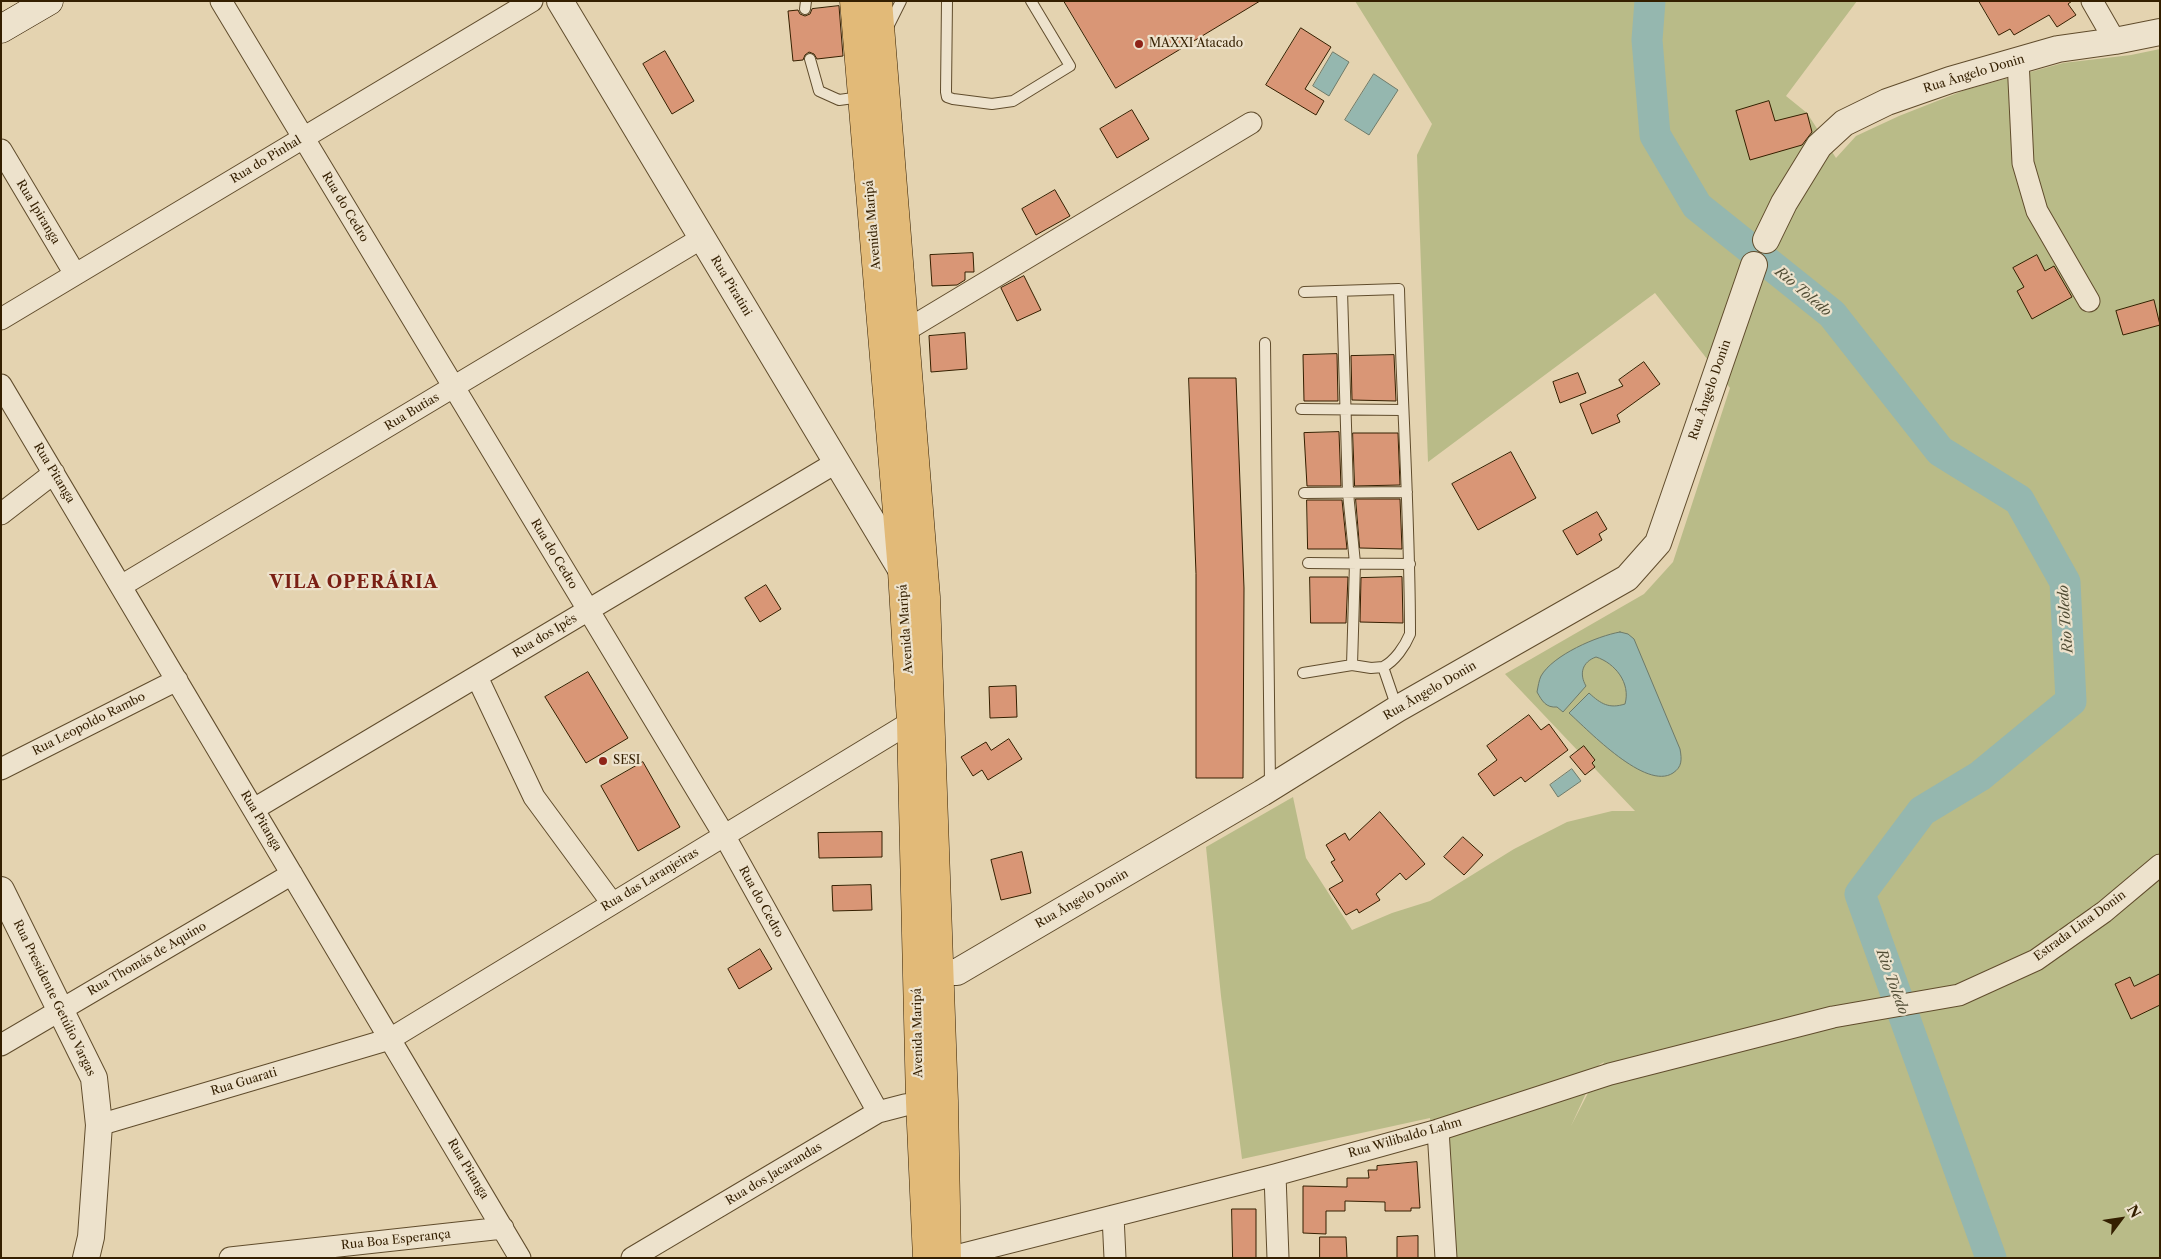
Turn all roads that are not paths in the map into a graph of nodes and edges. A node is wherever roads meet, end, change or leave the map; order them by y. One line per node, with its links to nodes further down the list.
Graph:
1 (11, 1): 12 (main road)
2 (49, 1): 13 (main road)
3 (221, 1): 21 (street, Rua do Cedro)
4 (532, 1): 21 (street, Rua do Pinhal)
5 (560, 1): 23 (street, Rua Piratini)
6 (854, 1): 19 (main road, Avenida Maripá)
7 (878, 1): 15 (main road, Avenida Maripá)
8 (901, 1): 15 (lane)
9 (947, 1): 10 (lane)
10 (1031, 1)
11 (2092, 1): 16 (street)
12 (1, 7)
13 (1, 29)
14 (2160, 32): 16 (street, Rua Ângelo Donin)
15 (882, 39): 19 (main road, Avenida Maripá)
16 (2115, 41): 18 (street, Rua Ângelo Donin)
17 (810, 59): 19 (lane)
18 (2018, 60): 24 (street, Rua Ângelo Donin); 29 (street)
19 (874, 98): 31 (main road, Avenida Maripá); 44 (main road, Avenida Maripá)
20 (1250, 123): 31 (street)
21 (303, 138): 26 (street, Rua do Pinhal); 34 (street, Rua do Cedro)
22 (1, 150): 26 (street, Rua Ipiranga)
23 (702, 238): 34 (street, Rua Butias); 38 (street, Rua Piratini)
24 (1766, 240): 25 (street)
25 (1754, 265): 56 (street, Rua Ângelo Donin)
26 (75, 274): 30 (street, Rua do Pinhal)
27 (1342, 291): 28 (lane); 36 (lane); 37 (lane)
28 (1304, 292)
29 (2089, 300)
30 (1, 319)
31 (906, 331): 44 (main road, Avenida Maripá)
32 (1265, 343): 59 (lane)
33 (1, 384): 39 (street, Rua Pitanga)
34 (454, 387): 49 (street, Rua Butias); 50 (street, Rua do Cedro)
35 (1301, 409): 36 (lane)
36 (1345, 410): 37 (lane); 41 (lane)
37 (1402, 410): 42 (lane)
38 (837, 462): 48 (street, Rua Piratini); 50 (street, Rua dos Ipês)
39 (54, 473): 43 (street); 49 (street, Rua Pitanga)
40 (1304, 492): 41 (lane)
41 (1348, 492): 42 (lane); 46 (lane)
42 (1407, 492): 47 (lane)
43 (1, 514)
44 (909, 521): 48 (main road, Avenida Maripá)
45 (1308, 563): 46 (lane)
46 (1355, 563): 47 (lane); 51 (lane)
47 (1410, 564): 52 (lane)
48 (913, 571): 57 (main road, Avenida Maripá)
49 (121, 586): 55 (street, Rua Pitanga)
50 (588, 610): 54 (street, Rua dos Ipês); 61 (street, Rua do Cedro)
51 (1352, 665): 52 (lane); 53 (lane)
52 (1383, 668): 56 (lane)
53 (1303, 674)
54 (477, 677): 60 (street, Rua dos Ipês); 65 (street)
55 (177, 680): 58 (street, Rua Leopoldo Rambo); 60 (street, Rua Pitanga)
56 (1397, 709): 59 (street, Rua Ângelo Donin)
57 (921, 722): 61 (street, Rua das Laranjeiras); 66 (main road, Avenida Maripá)
58 (1, 769)
59 (1270, 788): 66 (street, Rua Ângelo Donin)
60 (254, 809): 63 (street, Rua Pitanga)
61 (724, 835): 65 (street, Rua das Laranjeiras); 72 (street, Rua do Cedro)
62 (2160, 865): 68 (street, Estrada Lina Donin)
63 (292, 874): 67 (street, Rua Thomás de Aquino); 69 (street, Rua Pitanga)
64 (1, 890): 67 (street, Rua Presidente Getúlio Vargas)
65 (612, 904): 69 (street, Rua das Laranjeiras)
66 (928, 972): 71 (main road, Avenida Maripá)
67 (60, 1010): 70 (street, Rua Thomás de Aquino); 73 (street, Rua Presidente Getúlio Vargas)
68 (1861, 1014): 74 (street, Rua Wilibaldo Lahm)
69 (390, 1039): 73 (street, Rua Guarati); 77 (street, Rua Pitanga)
70 (1, 1045)
71 (932, 1102): 72 (street, Rua dos Jacarandas); 82 (main road, Avenida Maripá); 83 (main road, Avenida Maripá)
72 (878, 1112): 81 (street, Rua dos Jacarandas)
73 (99, 1125): 78 (street, Rua Presidente Getúlio Vargas)
74 (1438, 1130): 75 (street, Rua Wilibaldo Lahm); 86 (street)
75 (1275, 1175): 76 (street, Rua Wilibaldo Lahm); 85 (street)
76 (1114, 1216): 83 (street, Rua Wilibaldo Lahm); 84 (street)
77 (503, 1228): 79 (street, Rua Boa Esperança); 80 (street, Rua Pitanga)
78 (86, 1258)
79 (230, 1258)
80 (520, 1258)
81 (632, 1258)
82 (926, 1258)
83 (948, 1258)
84 (1115, 1258)
85 (1278, 1258)
86 (1446, 1258)

